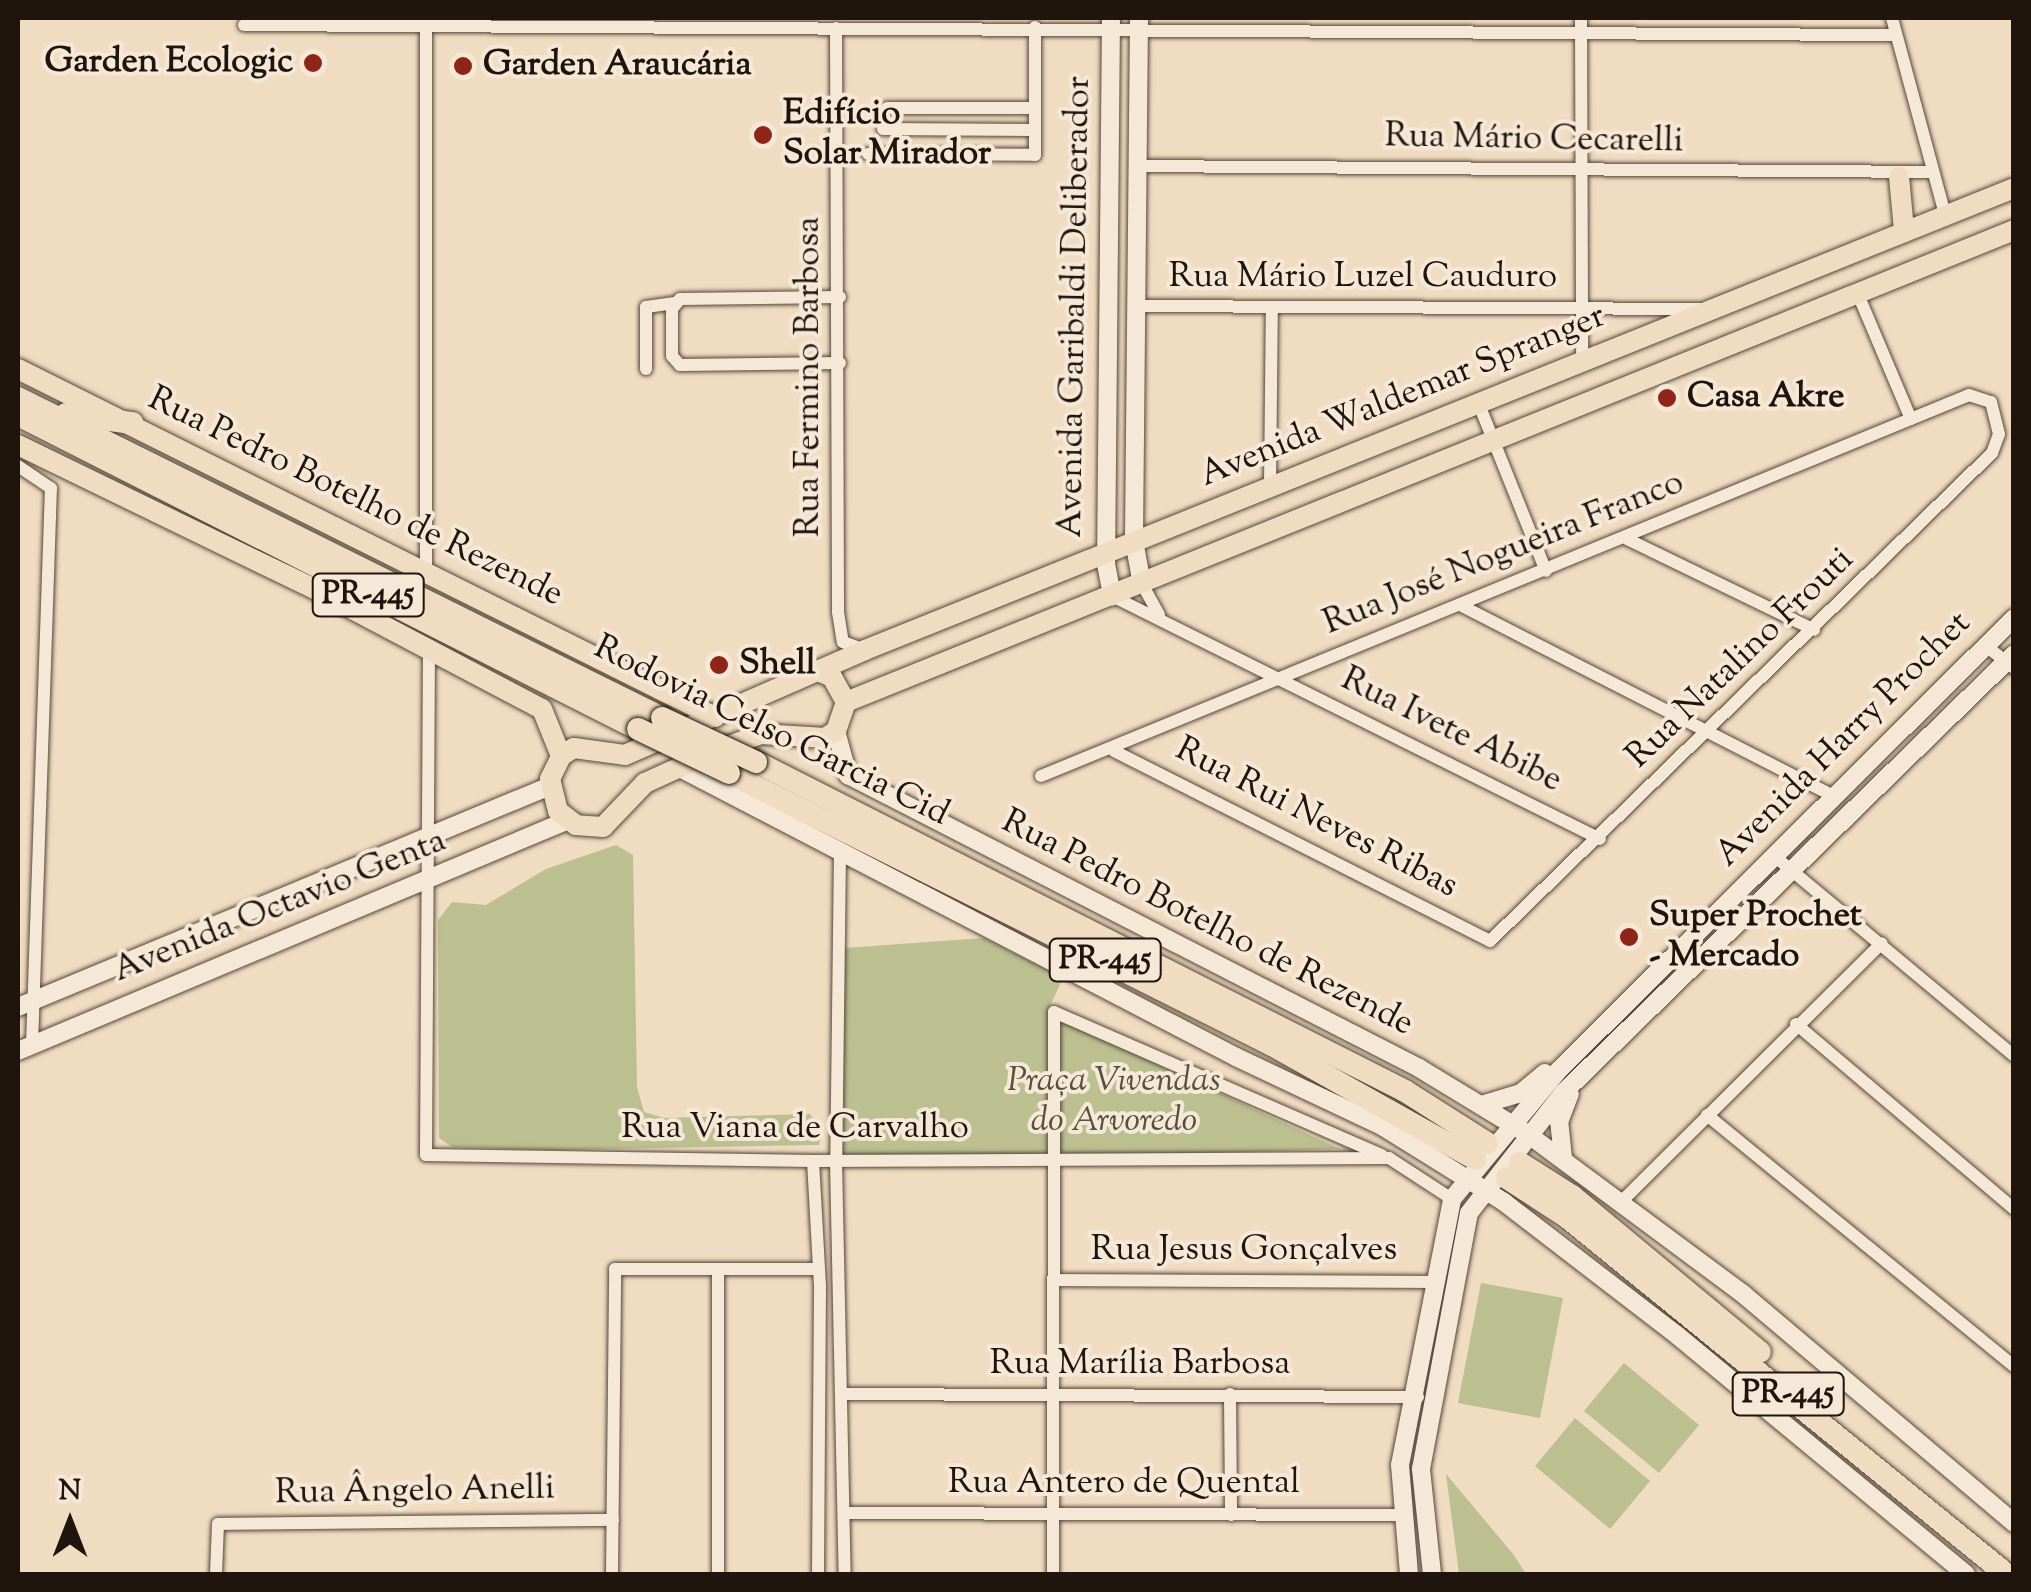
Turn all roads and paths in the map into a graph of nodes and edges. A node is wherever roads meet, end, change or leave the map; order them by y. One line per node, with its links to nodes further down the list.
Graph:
1 (1892, 18): 10 (street)
2 (1112, 22): 3 (street); 9 (street); 50 (street, Avenida Garibaldi Deliberador)
3 (1139, 22): 5 (street); 16 (street, Avenida Garibaldi Deliberador)
4 (1006, 23): 8 (street); 9 (street)
5 (1581, 24): 10 (street); 17 (street)
6 (244, 25): 7 (street)
7 (426, 27): 8 (street); 51 (street)
8 (836, 28): 25 (street, Rua Fermino Barbosa)
9 (1035, 28): 12 (street)
10 (1894, 35): 18 (street)
11 (887, 108): 12 (street)
12 (1035, 108): 14 (street)
13 (883, 129): 14 (street)
14 (1036, 130): 15 (street)
15 (868, 154)
16 (1137, 166): 17 (street, Rua Mário Cecarelli); 27 (street, Avenida Garibaldi Deliberador)
17 (1582, 169): 19 (street, Rua Mário Cecarelli); 29 (street)
18 (1930, 172): 19 (street, Rua Mário Cecarelli); 21 (street)
19 (1899, 177): 22 (main road)
20 (2014, 188): 21 (main road, Avenida Waldemar Spranger)
21 (1946, 215): 22 (main road, Avenida Waldemar Spranger)
22 (1904, 230): 30 (main road, Avenida Waldemar Spranger)
23 (2014, 230): 24 (main road, Avenida Waldemar Spranger)
24 (1858, 292): 40 (street); 42 (main road, Avenida Waldemar Spranger)
25 (840, 297): 26 (street); 32 (street, Rua Fermino Barbosa)
26 (675, 303): 32 (street); 34 (street)
27 (1135, 306): 28 (street, Rua Mário Luzel Cauduro); 49 (street, Avenida Garibaldi Deliberador)
28 (1272, 308): 29 (street, Rua Mário Luzel Cauduro); 46 (street)
29 (1581, 309): 30 (street, Rua Mário Luzel Cauduro); 31 (street)
30 (1712, 309): 31 (main road, Avenida Waldemar Spranger)
31 (1582, 361): 36 (main road, Avenida Waldemar Spranger)
32 (840, 363): 61 (street, Rua Fermino Barbosa)
33 (18, 369): 41 (main road, Rua Pedro Botelho de Rezende)
34 (646, 369)
35 (18, 398): 38 (highway, Rodovia Celso Garcia Cid / PR-445)
36 (1478, 402): 42 (street); 46 (main road, Avenida Waldemar Spranger)
37 (1991, 402): 40 (street, Rua José Nogueira Franco); 58 (street, Rua Natalino Frouti)
38 (42, 410): 41 (highway); 94 (highway, Rodovia Celso Garcia Cid / PR-445, bridge)
39 (18, 415): 94 (highway, Rodovia Celso Garcia Cid / PR-445, bridge)
40 (1911, 419): 48 (street, Rua José Nogueira Franco)
41 (132, 424): 51 (main road, Rua Pedro Botelho de Rezende)
42 (1493, 440): 52 (street); 53 (main road, Avenida Waldemar Spranger)
43 (18, 445): 45 (main road, PR-445)
44 (18, 466): 47 (street)
45 (77, 474): 47 (street); 60 (main road, PR-445)
46 (1270, 486): 49 (main road, Avenida Waldemar Spranger)
47 (51, 488): 84 (street)
48 (1627, 539): 52 (street, Rua José Nogueira Franco); 58 (street)
49 (1134, 540): 50 (main road, Avenida Waldemar Spranger); 53 (street, Avenida Garibaldi Deliberador)
50 (1106, 554): 54 (street, Avenida Garibaldi Deliberador); 61 (main road, Avenida Waldemar Spranger)
51 (426, 568): 66 (main road, Rua Pedro Botelho de Rezende)
52 (1546, 572): 55 (street, Rua José Nogueira Franco)
53 (1142, 584): 54 (main road, Avenida Waldemar Spranger); 57 (street)
54 (1112, 596): 57 (street, Rua Ivete Abibe); 65 (main road, Avenida Waldemar Spranger)
55 (1462, 606): 64 (street, Rua José Nogueira Franco); 67 (street)
56 (2014, 618): 59 (street, Avenida Harry Prochet)
57 (1168, 624): 64 (street, Rua Ivete Abibe)
58 (1814, 630): 67 (street, Rua Natalino Frouti)
59 (1986, 646): 62 (street); 74 (street, Avenida Harry Prochet)
60 (429, 648): 70 (main road); 76 (street)
61 (864, 650): 63 (main road, Avenida Waldemar Spranger)
62 (2011, 661): 80 (street, Avenida Harry Prochet)
63 (818, 671): 65 (main road); 66 (main road, Avenida Waldemar Spranger)
64 (1276, 678): 69 (street, Rua José Nogueira Franco); 77 (street, Rua Ivete Abibe)
65 (846, 702): 68 (main road)
66 (714, 716): 70 (main road, Avenida Waldemar Spranger)
67 (1712, 729): 74 (street); 77 (street, Rua Natalino Frouti)
68 (836, 731): 71 (main road); 89 (street, Rua Pedro Botelho de Rezende)
69 (1114, 750): 72 (street, Rua José Nogueira Franco); 82 (street, Rua Rui Neves Ribas)
70 (561, 756): 73 (main road)
71 (678, 767): 75 (main road); 78 (street, Rodovia Celso Garcia Cid)
72 (1040, 776)
73 (550, 786): 75 (main road); 76 (street, Avenida Octavio Genta)
74 (1832, 796): 79 (street, Avenida Harry Prochet)
75 (566, 821): 81 (street, Avenida Octavio Genta)
76 (428, 839): 81 (street); 84 (street, Avenida Octavio Genta)
77 (1600, 839): 82 (street, Rua Natalino Frouti)
78 (840, 852): 94 (street, Rodovia Celso Garcia Cid / PR-445); 96 (street)
79 (1773, 855): 80 (street); 88 (street, Avenida Harry Prochet)
80 (1789, 870): 83 (street); 88 (street, Avenida Harry Prochet)
81 (428, 883): 86 (street, Avenida Octavio Genta); 95 (street, Rua Viana de Carvalho)
82 (1490, 942)
83 (1882, 943): 85 (street); 87 (street)
84 (25, 1004): 86 (street)
85 (1796, 1024): 90 (street); 102 (street)
86 (25, 1048)
87 (2014, 1056)
88 (1574, 1069): 89 (street); 91 (street, Avenida Harry Prochet); 93 (street)
89 (1480, 1105): 91 (street)
90 (1707, 1115): 100 (street); 108 (street)
91 (1521, 1130): 93 (street); 94 (street); 98 (street)
92 (1389, 1158): 97 (street, Rua Viana de Carvalho); 97 (street); 99 (street)
93 (1563, 1158): 100 (street)
94 (1476, 1160): 98 (street, Rodovia Celso Garcia Cid / PR-445); 99 (street)
95 (813, 1161): 96 (street, Rua Viana de Carvalho); 105 (street)
96 (836, 1161): 97 (street, Rua Viana de Carvalho); 109 (street)
97 (1055, 1161): 106 (street)
98 (1485, 1191): 101 (street, Rodovia Celso Garcia Cid / PR-445); 103 (street)
99 (1452, 1199): 107 (street)
100 (1624, 1199): 119 (street)
101 (1504, 1202): 103 (street); 129 (street, Rodovia Celso Garcia Cid / PR-445)
102 (2014, 1209)
103 (1469, 1213): 113 (street)
104 (718, 1269): 105 (street); 118 (street); 123 (street)
105 (817, 1269): 124 (street)
106 (1054, 1280): 107 (street, Rua Jesus Gonçalves); 110 (street)
107 (1433, 1282): 112 (street)
108 (2014, 1366)
109 (846, 1394): 110 (street, Rua Marília Barbosa); 114 (street)
110 (1054, 1394): 111 (street, Rua Marília Barbosa); 115 (street)
111 (1230, 1394): 112 (street, Rua Marília Barbosa); 116 (street)
112 (1411, 1397): 113 (street, Rua Marília Barbosa); 117 (street)
113 (1434, 1397): 128 (street)
114 (845, 1512): 115 (street, Rua Antero de Quental); 125 (street)
115 (1053, 1515): 116 (street, Rua Antero de Quental); 126 (street)
116 (1231, 1515): 117 (street, Rua Antero de Quental)
117 (1403, 1515): 127 (street)
118 (613, 1520): 121 (street, Rua Ângelo Anelli); 122 (street)
119 (2014, 1523)
120 (2014, 1560): 130 (highway, PR-445)
121 (216, 1574)
122 (612, 1574)
123 (718, 1574)
124 (818, 1574)
125 (845, 1574)
126 (1053, 1574)
127 (1409, 1574)
128 (1432, 1574)
129 (1966, 1574)
130 (2006, 1574)

